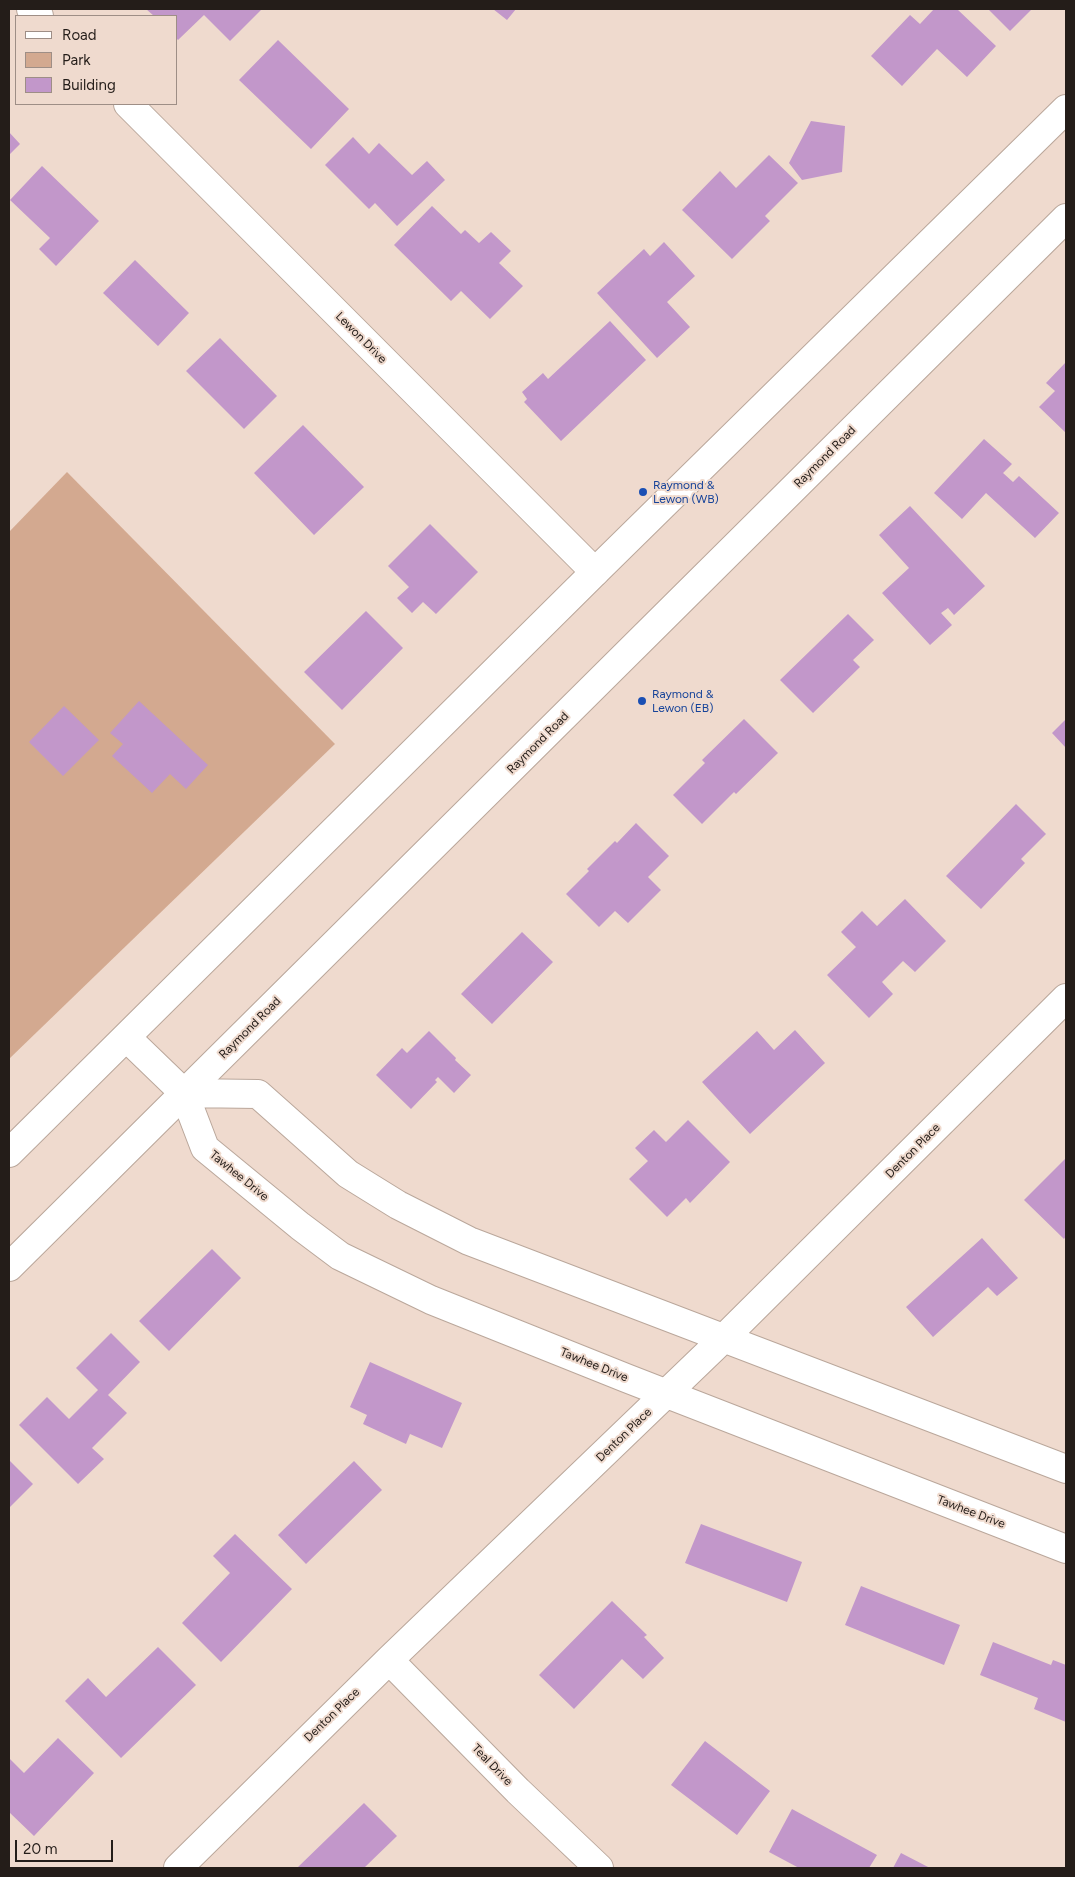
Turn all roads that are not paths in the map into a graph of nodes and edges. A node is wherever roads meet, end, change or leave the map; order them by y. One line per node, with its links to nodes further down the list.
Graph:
1 (129, 105): 4 (street, Lewon Drive)
2 (1066, 109): 4 (street)
3 (1066, 218): 7 (street, Raymond Road)
4 (595, 572): 6 (street)
5 (1066, 998): 10 (street, Denton Place)
6 (126, 1038): 7 (street, Tawhee Drive); 8 (street)
7 (184, 1093): 9 (street, Raymond Road); 10 (street); 11 (street, Tawhee Drive)
8 (9, 1153)
9 (9, 1267)
10 (725, 1338): 11 (street, Denton Place); 12 (street)
11 (666, 1393): 13 (street, Tawhee Drive); 14 (street, Denton Place)
12 (1066, 1469)
13 (1066, 1549)
14 (389, 1660): 15 (street, Denton Place); 16 (street, Teal Drive)
15 (178, 1868)
16 (599, 1868)

